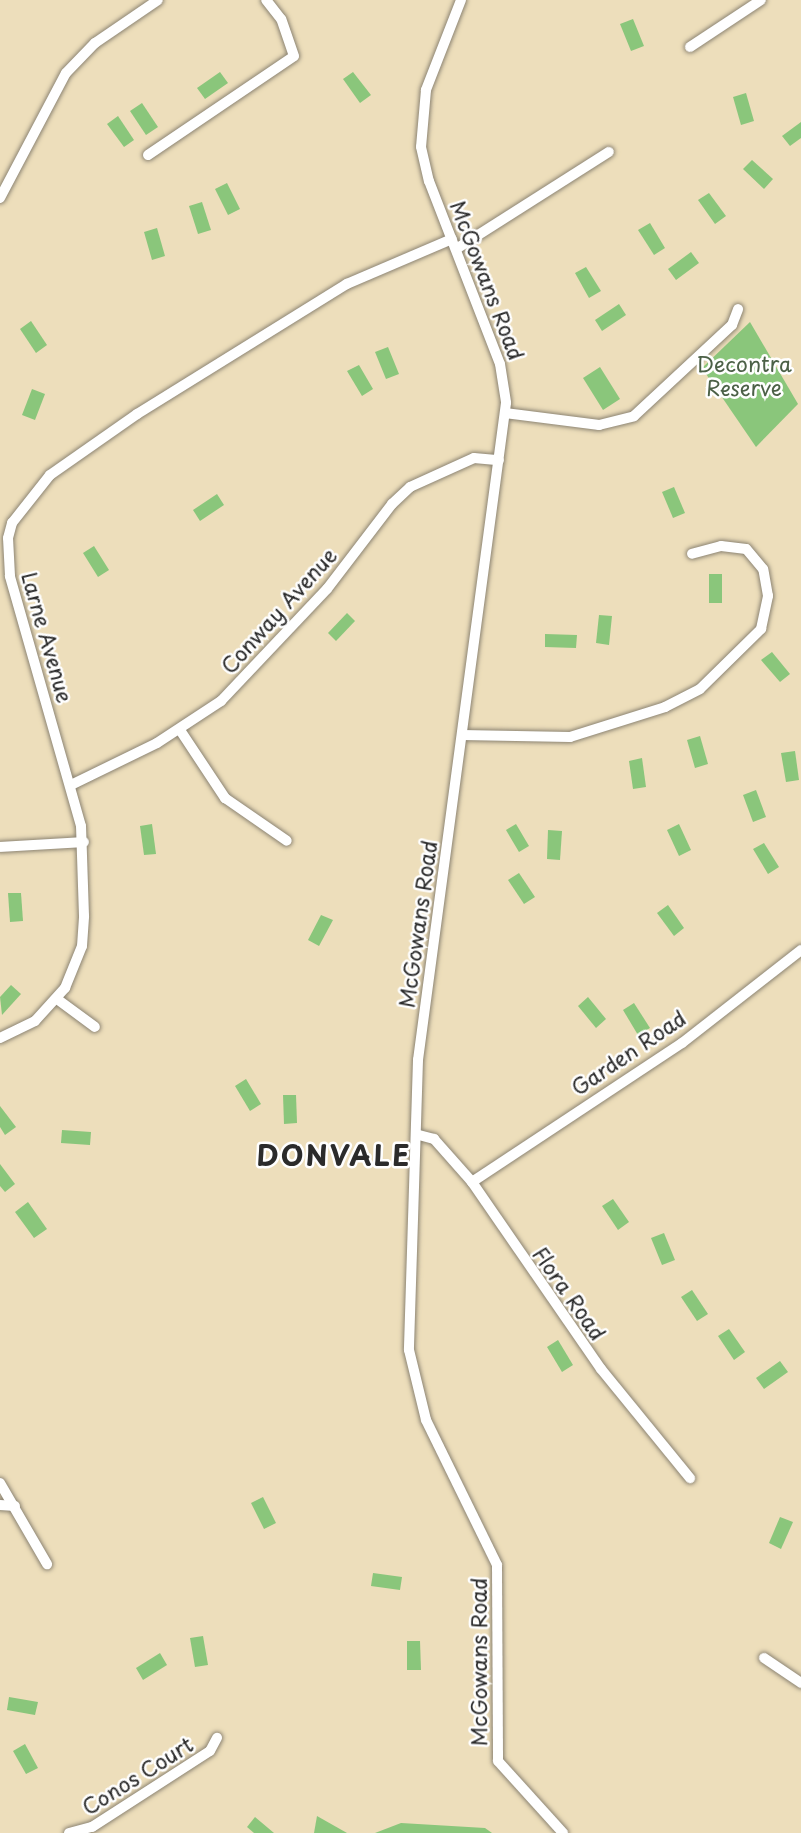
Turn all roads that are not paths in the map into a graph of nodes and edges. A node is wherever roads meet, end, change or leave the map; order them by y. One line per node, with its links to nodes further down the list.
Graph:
1 (158, 0): 8 (street)
2 (266, 0): 7 (street)
3 (461, 0): 9 (street, McGowans Road)
4 (761, 0): 5 (street)
5 (690, 47)
6 (609, 152): 9 (street, Larne Avenue)
7 (148, 155)
8 (0, 198)
9 (454, 244): 11 (street, McGowans Road); 16 (street, Larne Avenue)
10 (738, 309): 11 (street)
11 (505, 413): 12 (street, McGowans Road)
12 (499, 460): 14 (street, Conway Avenue); 15 (street, McGowans Road)
13 (692, 554): 15 (street)
14 (180, 730): 16 (street, Conway Avenue); 17 (street)
15 (462, 736): 24 (street, McGowans Road)
16 (73, 784): 18 (street, Larne Avenue)
17 (287, 841)
18 (84, 842): 19 (street); 21 (street, Larne Avenue)
19 (0, 847)
20 (801, 950): 25 (street, Garden Road)
21 (57, 999): 22 (street); 23 (street, Larne Avenue)
22 (95, 1027)
23 (0, 1038)
24 (419, 1135): 25 (street, Flora Road); 35 (street, McGowans Road)
25 (472, 1182): 26 (street, Flora Road)
26 (690, 1478)
27 (0, 1483): 29 (street)
28 (0, 1505): 29 (street)
29 (15, 1507): 30 (street)
30 (47, 1564)
31 (764, 1658): 32 (street)
32 (801, 1683)
33 (217, 1738): 34 (street, Conos Court)
34 (69, 1833)
35 (564, 1833)

